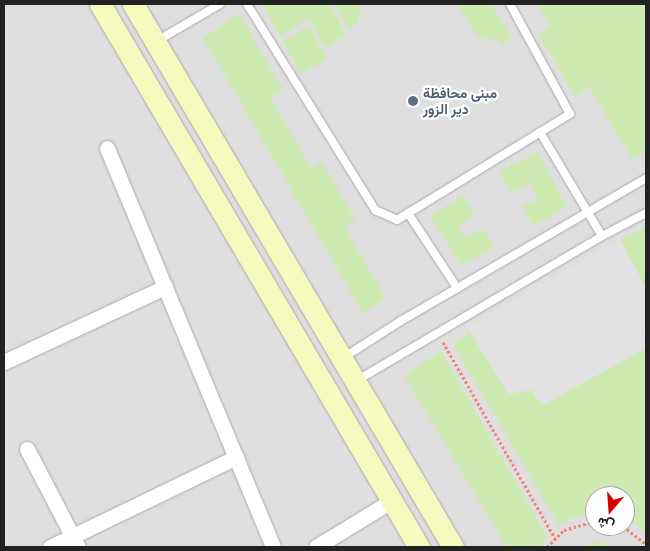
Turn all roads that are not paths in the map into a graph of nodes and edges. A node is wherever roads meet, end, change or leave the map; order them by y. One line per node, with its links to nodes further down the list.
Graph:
1 (100, 4): 21 (main road)
2 (133, 4): 6 (main road)
3 (220, 4): 6 (lane)
4 (247, 4): 11 (lane)
5 (510, 4): 7 (lane)
6 (156, 42): 16 (main road)
7 (540, 132): 10 (lane); 11 (lane)
8 (107, 148): 14 (street)
9 (646, 178): 10 (lane)
10 (588, 211): 13 (lane); 15 (lane)
11 (408, 213): 15 (lane)
12 (646, 213): 13 (lane)
13 (602, 236): 18 (lane)
14 (165, 287): 17 (street); 20 (street)
15 (457, 288): 16 (lane)
16 (341, 359): 18 (main road)
17 (4, 362)
18 (354, 381): 27 (main road)
19 (28, 450): 22 (street)
20 (236, 457): 22 (street); 24 (street)
21 (392, 500): 25 (street); 26 (main road)
22 (75, 542): 23 (street)
23 (50, 547)
24 (274, 547)
25 (316, 547)
26 (419, 547)
27 (453, 547)

